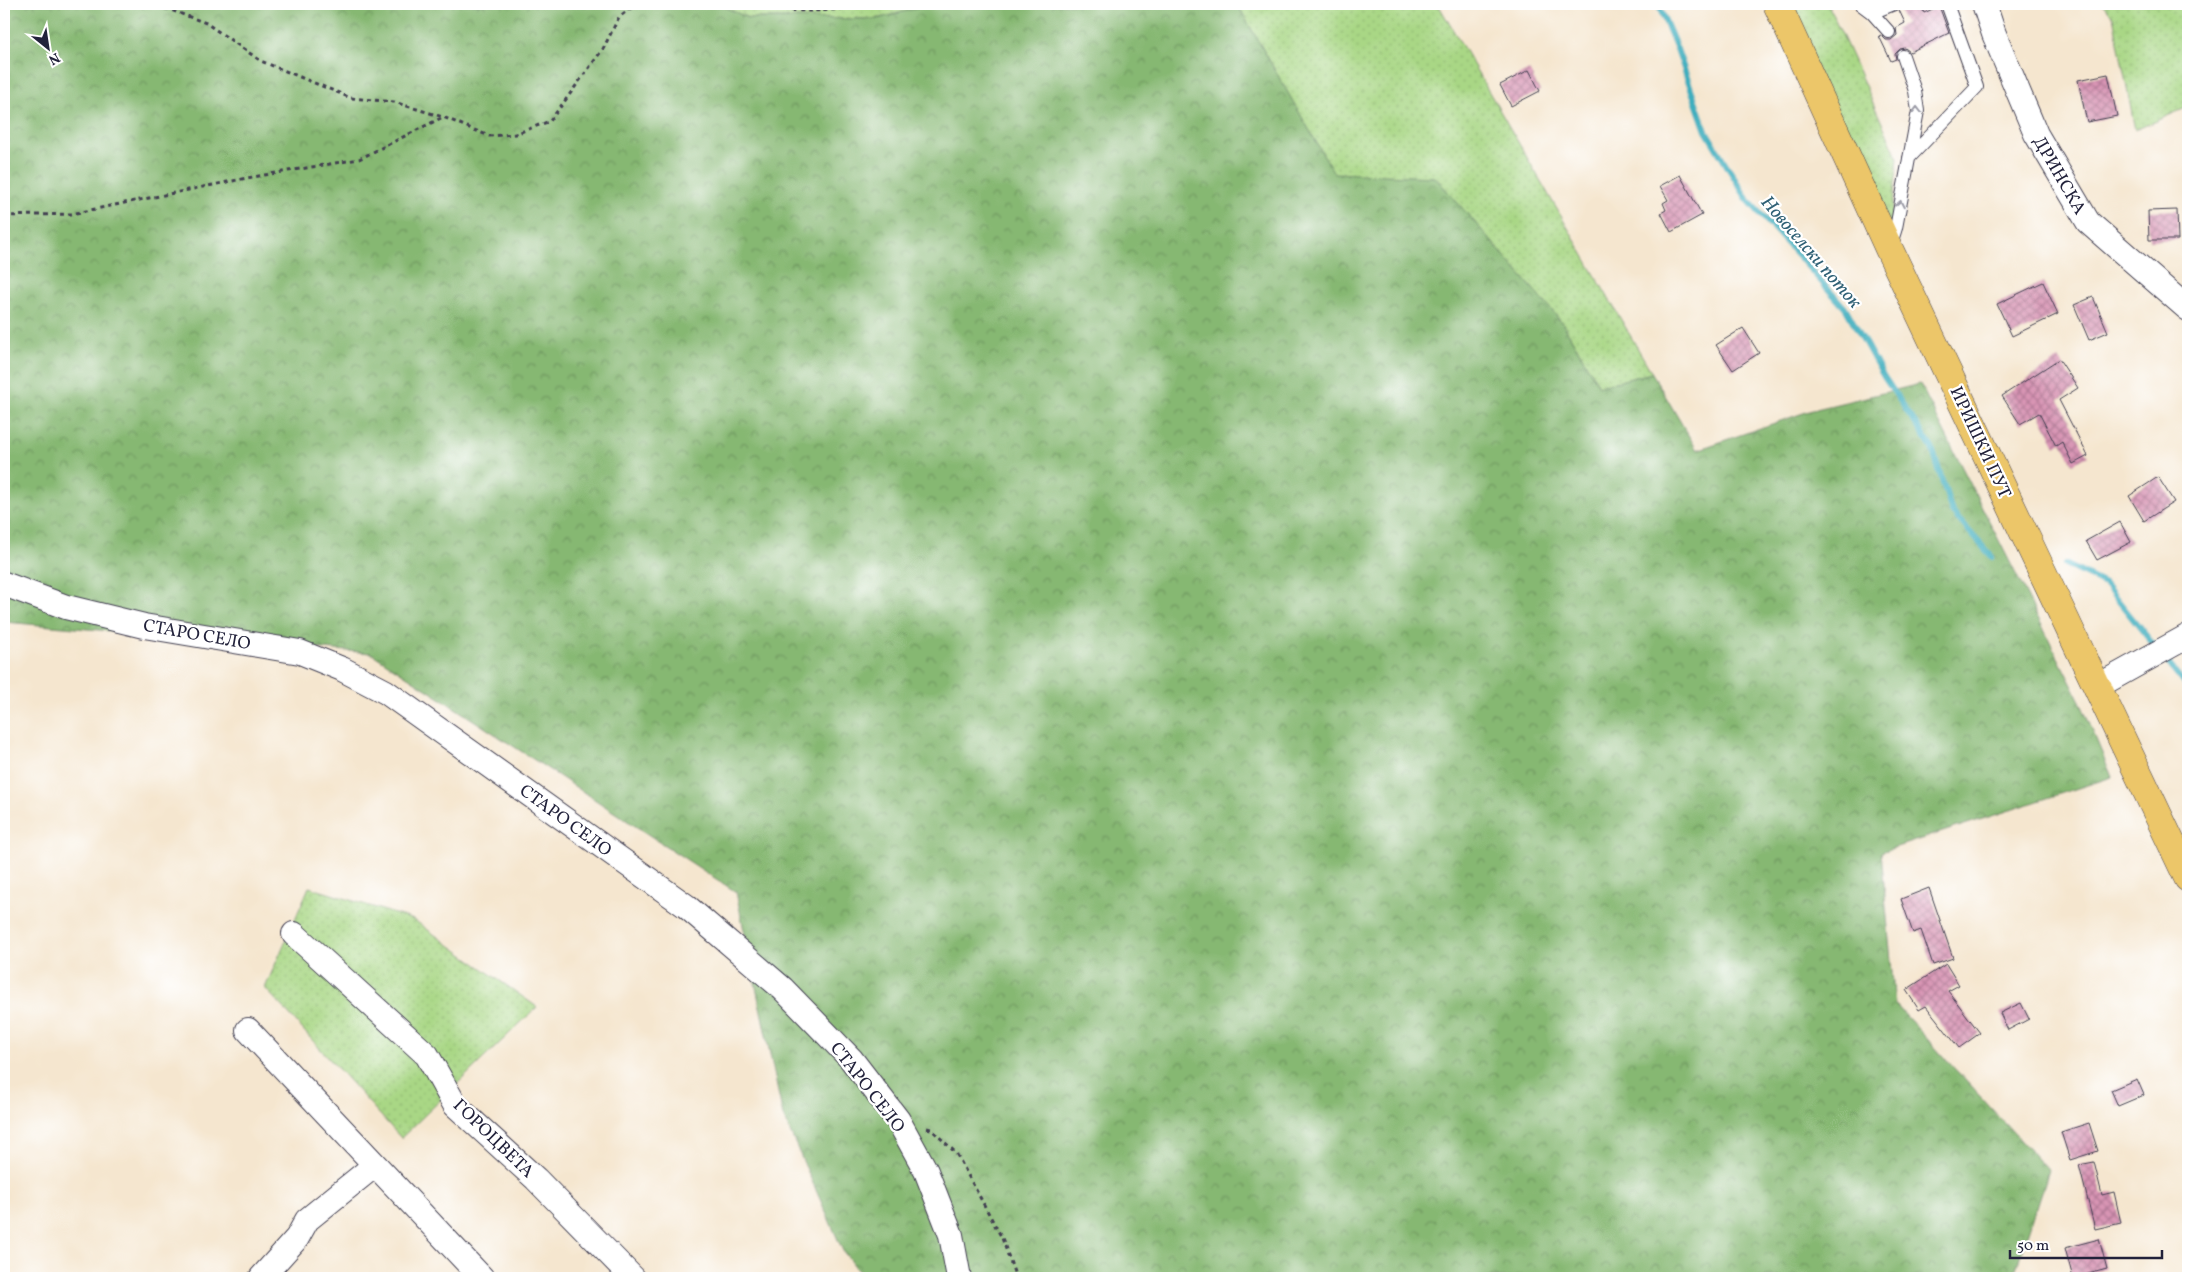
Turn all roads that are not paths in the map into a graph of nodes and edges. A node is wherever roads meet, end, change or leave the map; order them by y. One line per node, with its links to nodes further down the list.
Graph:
1 (1777, 4): 10 (main road, ИРИШКИ ПУТ)
2 (1860, 4): 6 (lane)
3 (1894, 4): 6 (lane)
4 (1947, 4): 9 (lane)
5 (1984, 4): 11 (street, ДРИНСКА)
6 (1872, 13): 7 (lane)
7 (1889, 32)
8 (1903, 56): 9 (lane, one-way to 8)
9 (1909, 158): 10 (lane, one-way to 9)
10 (1889, 249): 14 (main road, ИРИШКИ ПУТ)
11 (2188, 310)
12 (4, 584): 22 (street, СТАРО СЕЛО)
13 (2181, 640): 14 (street)
14 (2098, 686): 15 (main road, ИРИШКИ ПУТ)
15 (2188, 878)
16 (294, 934): 21 (street, ГОРОЦВЕТА)
17 (248, 1030): 18 (street)
18 (375, 1165): 19 (street); 20 (street)
19 (261, 1278)
20 (482, 1278)
21 (633, 1278)
22 (959, 1278)

